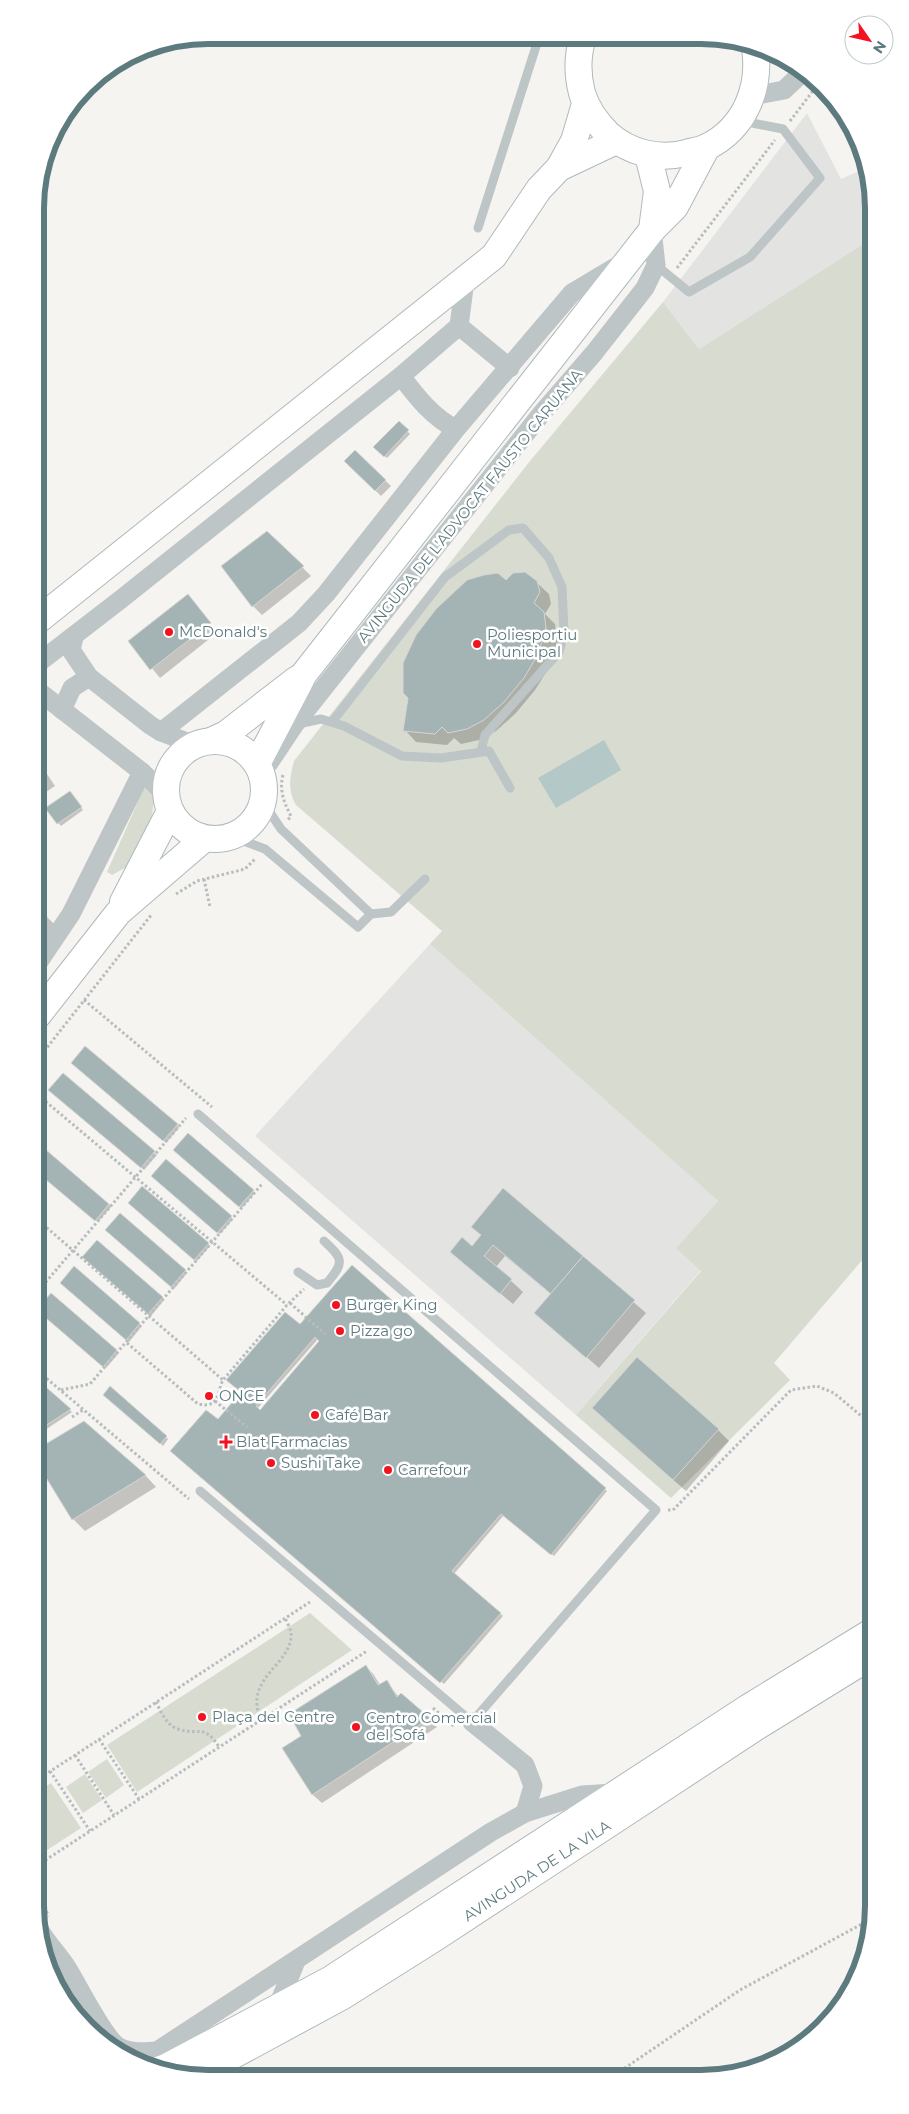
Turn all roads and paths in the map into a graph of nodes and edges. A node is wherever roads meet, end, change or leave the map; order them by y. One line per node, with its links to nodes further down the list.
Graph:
1 (537, 44): 12 (lane)
2 (581, 44): 6 (street)
3 (759, 54): 5 (street)
4 (798, 76): 5 (street)
5 (752, 96): 7 (street)
6 (585, 104): 8 (street); 11 (street)
7 (739, 120): 9 (street); 15 (lane)
8 (616, 141): 10 (street); 11 (street)
9 (707, 147): 10 (street); 13 (street, AVINGUDA DE L'ADVOCAT FAUSTO CARUANA)
10 (648, 155): 13 (street, AVINGUDA DE L'ADVOCAT FAUSTO CARUANA)
11 (559, 168): 16 (street)
12 (478, 228)
13 (652, 230): 14 (street, AVINGUDA DE L'ADVOCAT FAUSTO CARUANA); 15 (street, AVINGUDA DE L'ADVOCAT FAUSTO CARUANA)
14 (630, 259): 18 (street); 24 (street, AVINGUDA DE L'ADVOCAT FAUSTO CARUANA)
15 (656, 265): 27 (street, AVINGUDA DE L'ADVOCAT FAUSTO CARUANA)
16 (465, 280): 17 (street); 21 (street)
17 (459, 326): 18 (street); 19 (street)
18 (510, 368): 20 (street)
19 (402, 376): 20 (street); 22 (street)
20 (456, 429): 32 (street)
21 (44, 615)
22 (74, 637): 23 (street); 25 (street)
23 (44, 659)
24 (304, 674): 33 (street, AVINGUDA DE L'ADVOCAT FAUSTO CARUANA); 35 (street, AVINGUDA DE L'ADVOCAT FAUSTO CARUANA)
25 (89, 677): 28 (street); 32 (street)
26 (44, 696): 28 (street)
27 (315, 700): 29 (lane); 31 (street, AVINGUDA DE L'ADVOCAT FAUSTO CARUANA)
28 (62, 710): 36 (street)
29 (321, 719): 30 (lane); 31 (lane)
30 (332, 722): 34 (lane); 34 (lane)
31 (295, 724): 35 (street, AVINGUDA DE L'ADVOCAT FAUSTO CARUANA)
32 (161, 732): 33 (street)
33 (204, 743): 35 (street); 39 (street)
34 (481, 751): 37 (lane)
35 (260, 770): 38 (street)
36 (142, 772): 39 (street); 47 (street)
37 (510, 788)
38 (263, 802): 40 (street); 46 (lane)
39 (167, 803): 41 (street); 45 (street)
40 (233, 837): 41 (street); 46 (lane)
41 (204, 839): 45 (street)
42 (204, 879): 44 (path)
43 (424, 879): 46 (lane)
44 (210, 907)
45 (118, 913): 49 (street)
46 (371, 914)
47 (44, 954)
48 (84, 1000): 50 (path)
49 (44, 1007)
50 (102, 1016)
51 (202, 1099): 53 (path)
52 (44, 1100): 55 (path)
53 (195, 1111): 54 (lane); 55 (path)
54 (269, 1175): 58 (path); 76 (lane)
55 (136, 1177): 58 (path); 59 (path)
56 (44, 1226): 59 (path)
57 (324, 1240): 61 (lane)
58 (212, 1243): 63 (path); 65 (path)
59 (73, 1251): 62 (path); 67 (path)
60 (298, 1272): 61 (lane)
61 (311, 1282): 63 (path)
62 (44, 1284)
63 (289, 1304): 64 (path); 67 (path)
64 (325, 1334)
65 (127, 1343): 68 (path); 69 (path)
66 (44, 1376): 68 (path)
67 (223, 1380): 69 (path)
68 (61, 1390): 70 (path)
69 (215, 1402): 73 (path)
70 (84, 1410): 71 (path); 75 (path)
71 (72, 1417)
72 (865, 1419): 76 (path)
73 (247, 1427)
74 (200, 1492): 89 (lane)
75 (197, 1506)
76 (656, 1510): 89 (lane)
77 (302, 1595): 78 (path)
78 (310, 1602): 79 (path); 80 (path)
79 (317, 1608)
80 (285, 1618): 86 (path); 88 (path)
81 (865, 1636): 95 (street, AVINGUDA DE LA VILA)
82 (360, 1644): 83 (path)
83 (367, 1650): 84 (path); 88 (path)
84 (374, 1657)
85 (865, 1660): 110 (street, AVINGUDA DE LA VILA)
86 (156, 1702): 90 (path); 91 (path)
87 (431, 1707): 89 (path)
88 (261, 1720): 91 (path)
89 (466, 1727): 97 (street)
90 (99, 1739): 92 (path); 96 (path)
91 (219, 1746): 96 (path)
92 (75, 1755): 93 (path); 98 (path)
93 (50, 1771): 94 (path); 99 (path)
94 (44, 1775)
95 (618, 1793): 97 (street, AVINGUDA DE LA VILA); 106 (street, AVINGUDA DE LA VILA)
96 (139, 1799): 98 (path)
97 (525, 1813): 104 (street, AVINGUDA DE LA VILA)
98 (114, 1815): 99 (path)
99 (90, 1831): 100 (path)
100 (44, 1860)
101 (864, 1923): 111 (path)
102 (48, 1943): 103 (street)
103 (51, 1948): 105 (street); 107 (street, AVINGUDA DE LA VILA)
104 (296, 1961): 106 (street); 108 (street, AVINGUDA DE LA VILA)
105 (57, 1971)
106 (277, 2008): 109 (street, AVINGUDA DE LA VILA)
107 (107, 2035)
108 (130, 2050)
109 (169, 2065)
110 (206, 2070)
111 (622, 2070)

